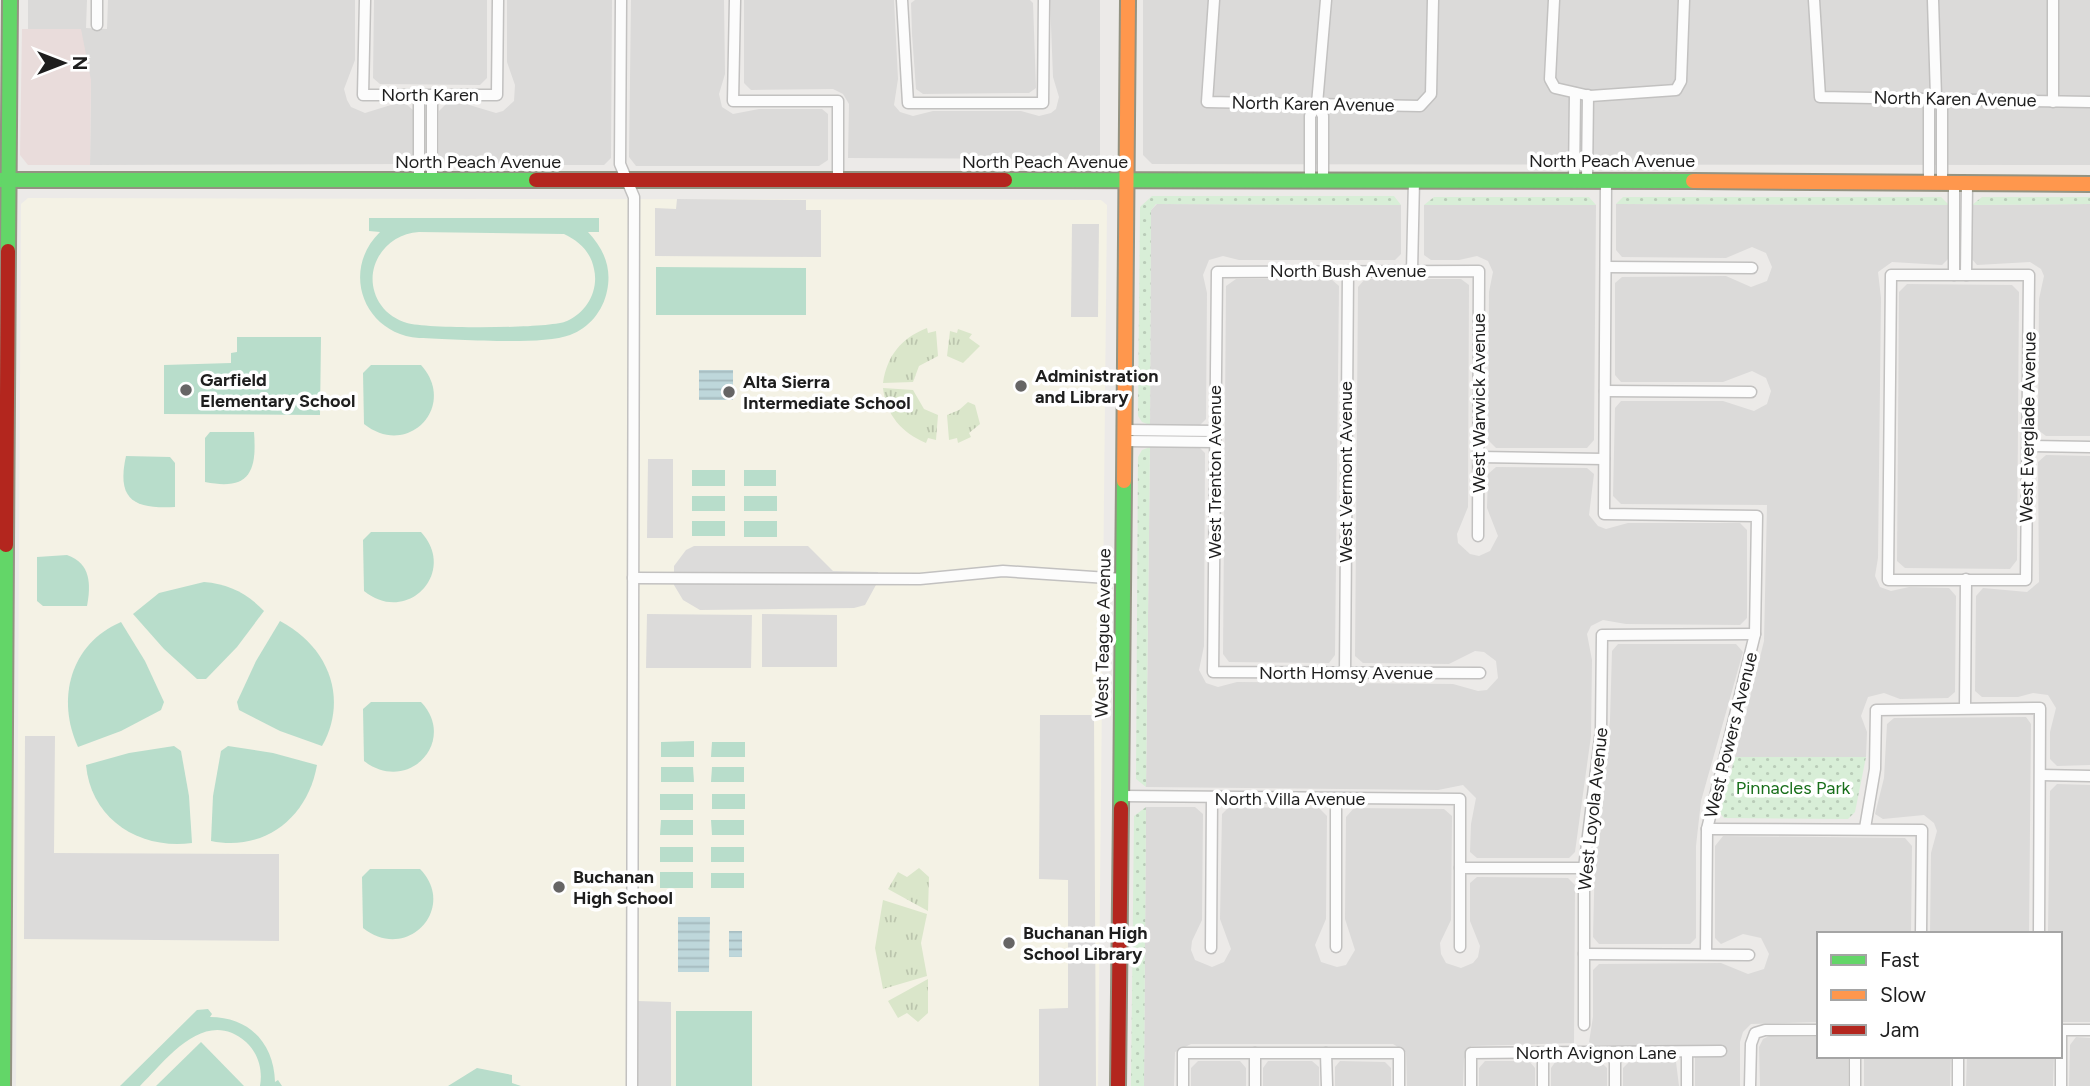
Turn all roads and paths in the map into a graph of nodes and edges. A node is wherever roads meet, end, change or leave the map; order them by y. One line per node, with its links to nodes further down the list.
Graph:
1 (10, 0): 27 (street)
2 (97, 0): 18 (street)
3 (365, 0): 20 (street, North Karen)
4 (498, 0): 21 (street, North Karen)
5 (621, 0): 32 (street)
6 (735, 0): 33 (street)
7 (902, 0): 8 (street)
8 (1044, 0)
9 (1128, 0): 34 (street, West Teague Avenue)
10 (1214, 0): 26 (street, North Karen Avenue)
11 (1326, 0): 26 (street)
12 (1433, 0): 26 (street, North Karen Avenue)
13 (1554, 0): 19 (street)
14 (1684, 0): 22 (street)
15 (1814, 0): 23 (street, North Karen Avenue)
16 (1933, 0): 23 (street)
17 (2053, 0): 24 (street)
18 (97, 25)
19 (1575, 93): 22 (street); 29 (street)
20 (419, 94): 21 (street, North Karen); 31 (street)
21 (432, 95): 31 (street)
22 (1588, 95): 29 (street)
23 (1936, 97): 24 (street, North Karen Avenue); 36 (street)
24 (2053, 102): 25 (street, North Karen Avenue)
25 (2090, 102)
26 (1317, 104): 35 (street)
27 (4, 180): 31 (street, North Peach Avenue); 81 (street)
28 (1413, 180): 29 (street, North Peach Avenue); 35 (street, North Peach Avenue); 41 (street)
29 (1581, 180): 30 (street, North Peach Avenue)
30 (1606, 180): 36 (street, North Peach Avenue); 38 (street)
31 (425, 181): 32 (street, North Peach Avenue)
32 (627, 181): 33 (street, North Peach Avenue); 56 (street)
33 (838, 181): 34 (street, North Peach Avenue)
34 (1127, 181): 35 (street, North Peach Avenue); 49 (street, West Teague Avenue)
35 (1317, 181)
36 (1948, 183): 37 (street, North Peach Avenue); 44 (street); 45 (street)
37 (2090, 184)
38 (1605, 267): 39 (street); 46 (street)
39 (1752, 268)
40 (1348, 271): 41 (street, North Bush Avenue); 43 (street, North Bush Avenue); 61 (street, West Vermont Avenue)
41 (1412, 271): 42 (street, North Bush Avenue)
42 (1479, 271): 53 (street, West Warwick Avenue)
43 (1217, 272): 48 (street, West Trenton Avenue)
44 (1954, 275): 45 (street); 58 (street)
45 (1966, 275): 51 (street, West Everglade Avenue)
46 (1605, 391): 47 (street); 54 (street)
47 (1751, 392)
48 (1215, 431): 49 (street); 50 (street, West Trenton Avenue)
49 (1124, 436): 50 (street); 57 (street, West Teague Avenue)
50 (1215, 442): 60 (street, West Trenton Avenue)
51 (2029, 446): 52 (street); 58 (street, West Everglade Avenue)
52 (2090, 447)
53 (1479, 457): 54 (street); 55 (street, West Warwick Avenue)
54 (1604, 459): 59 (street, West Powers Avenue)
55 (1478, 536)
56 (633, 579): 57 (street); 96 (street)
57 (1123, 579): 66 (street, West Teague Avenue)
58 (1966, 579): 63 (street)
59 (1755, 634): 70 (street, West Powers Avenue); 72 (street, West Loyola Avenue)
60 (1213, 672): 61 (street, North Homsy Avenue)
61 (1345, 673): 62 (street, North Homsy Avenue)
62 (1480, 673)
63 (1965, 708): 64 (street); 69 (street)
64 (2041, 775): 65 (street); 74 (street)
65 (2090, 776)
66 (1121, 796): 67 (street, North Villa Avenue); 97 (street, West Teague Avenue)
67 (1212, 798): 68 (street, North Villa Avenue); 77 (street)
68 (1336, 799): 71 (street, North Villa Avenue); 75 (street)
69 (1865, 828): 70 (street); 73 (street)
70 (1707, 829): 79 (street, West Powers Avenue)
71 (1460, 868): 72 (street); 76 (street)
72 (1584, 869): 78 (street, West Loyola Avenue)
73 (1921, 932)
74 (2039, 932)
75 (1336, 947)
76 (1460, 947)
77 (1211, 948)
78 (1584, 954): 79 (street); 82 (street, West Loyola Avenue)
79 (1706, 954): 80 (street)
80 (1749, 955)
81 (2, 995): 95 (street)
82 (1584, 1025)
83 (1817, 1030): 106 (street)
84 (2062, 1030): 85 (street)
85 (2090, 1030)
86 (1721, 1051): 91 (street, North Avignon Lane)
87 (1255, 1053): 88 (street); 98 (street); 99 (street)
88 (1326, 1053): 100 (street); 101 (street)
89 (1543, 1053): 90 (street, North Avignon Lane); 102 (street, North Avignon Lane); 103 (street)
90 (1615, 1053): 91 (street, North Avignon Lane); 104 (street)
91 (1687, 1053): 105 (street)
92 (1855, 1058): 107 (street)
93 (1958, 1058): 108 (street)
94 (2061, 1058): 109 (street)
95 (3, 1086)
96 (632, 1086)
97 (1118, 1086)
98 (1183, 1086)
99 (1255, 1086)
100 (1326, 1086)
101 (1399, 1086)
102 (1471, 1086)
103 (1543, 1086)
104 (1615, 1086)
105 (1687, 1086)
106 (1751, 1086)
107 (1855, 1086)
108 (1958, 1086)
109 (2061, 1086)

